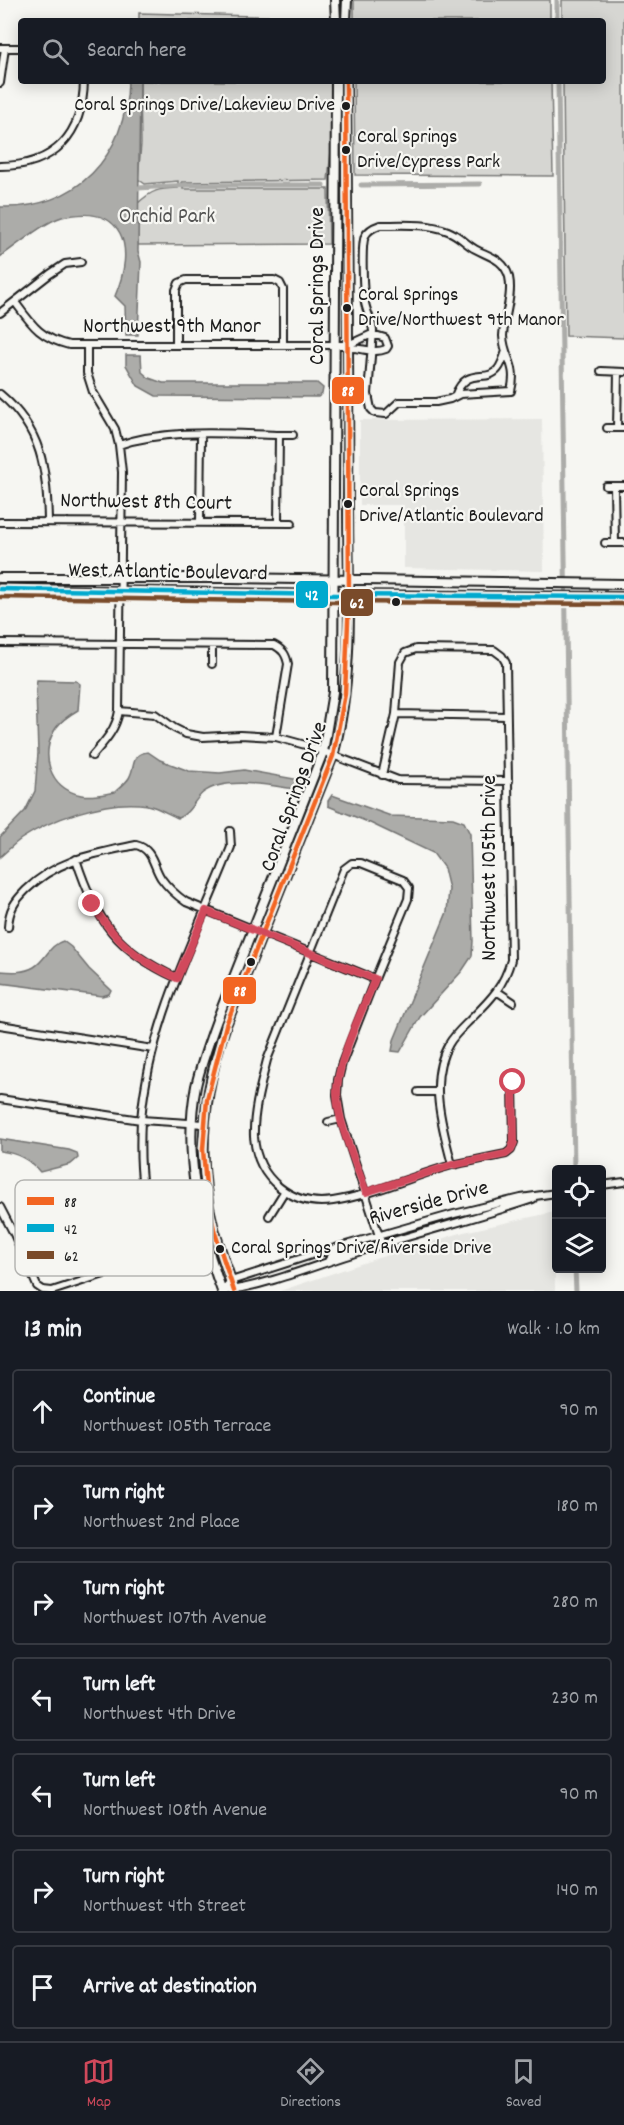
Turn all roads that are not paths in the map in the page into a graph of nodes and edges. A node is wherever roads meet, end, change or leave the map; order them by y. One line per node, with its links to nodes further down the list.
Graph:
1 (335, 0): 3 (main road)
2 (346, 0): 4 (main road)
3 (336, 18)
4 (346, 18)
5 (2, 48): 6 (street); 7 (street)
6 (18, 48)
7 (0, 83)
8 (84, 84): 11 (street)
9 (336, 84): 17 (main road, Coral Springs Drive)
10 (346, 84): 19 (main road, Coral Springs Drive)
11 (0, 166)
12 (81, 262): 13 (street)
13 (15, 302): 14 (street); 20 (street, Northwest 9th Manor)
14 (0, 313)
15 (372, 334): 19 (street); 21 (street); 21 (street); 22 (street)
16 (283, 344): 17 (street, Northwest 9th Manor); 18 (street, Northwest 9th Manor); 18 (street)
17 (336, 344): 19 (street, Northwest 9th Manor); 47 (main road, Coral Springs Drive)
18 (176, 345): 20 (street, Northwest 9th Manor)
19 (348, 345): 21 (street, Northwest 9th Manor); 48 (main road, Coral Springs Drive)
20 (87, 346): 32 (street)
21 (370, 351): 26 (street)
22 (506, 351): 26 (street); 26 (street)
23 (601, 371): 24 (street)
24 (621, 372): 28 (street)
25 (0, 394): 36 (street)
26 (455, 396)
27 (608, 428): 28 (street)
28 (620, 428)
29 (201, 435): 30 (street); 32 (street); 40 (street)
30 (279, 435): 31 (street); 39 (street)
31 (293, 435)
32 (119, 445): 37 (street)
33 (606, 486): 34 (street)
34 (614, 486): 35 (street); 43 (street)
35 (624, 486)
36 (48, 520): 37 (street, Northwest 8th Court); 38 (street, Northwest 8th Court)
37 (121, 521): 40 (street, Northwest 8th Court); 46 (street)
38 (0, 522)
39 (278, 522): 40 (street, Northwest 8th Court); 41 (street, Northwest 8th Court)
40 (200, 523)
41 (292, 523)
42 (605, 543): 43 (street)
43 (615, 543): 44 (street)
44 (624, 543)
45 (0, 578): 46 (main road, West Atlantic Boulevard)
46 (120, 578): 47 (main road, West Atlantic Boulevard); 51 (street)
47 (335, 579): 48 (main road, West Atlantic Boulevard); 52 (main road, Coral Springs Drive)
48 (349, 580): 49 (main road, West Atlantic Boulevard); 53 (main road, Coral Springs Drive)
49 (624, 584)
50 (0, 589): 51 (main road, West Atlantic Boulevard)
51 (120, 590): 52 (main road, West Atlantic Boulevard); 56 (street)
52 (335, 595): 53 (main road, West Atlantic Boulevard); 63 (main road, Coral Springs Drive)
53 (349, 595): 54 (main road, West Atlantic Boulevard); 65 (main road, Coral Springs Drive)
54 (624, 597)
55 (0, 643): 56 (street)
56 (119, 643): 57 (street); 59 (street)
57 (212, 645): 58 (street); 62 (street)
58 (212, 664)
59 (119, 711): 62 (street); 64 (street)
60 (396, 714): 61 (street); 61 (street, Northwest 105th Drive); 66 (street)
61 (507, 716): 67 (street, Northwest 105th Drive)
62 (276, 737): 63 (street)
63 (323, 752): 65 (street); 72 (main road, Coral Springs Drive)
64 (92, 756)
65 (333, 756): 66 (street); 73 (main road, Coral Springs Drive)
66 (382, 775): 67 (street)
67 (509, 781): 77 (street, Northwest 105th Drive)
68 (230, 831): 70 (street)
69 (76, 859): 70 (street); 71 (street); 75 (street)
70 (206, 911): 72 (street); 75 (street)
71 (8, 927)
72 (253, 930): 73 (street); 88 (main road, Coral Springs Drive)
73 (262, 934): 74 (street); 89 (main road, Coral Springs Drive)
74 (310, 952): 76 (street); 76 (street); 96 (street)
75 (177, 978): 80 (street)
76 (375, 979): 85 (street)
77 (498, 992): 78 (street); 83 (street, Northwest 105th Drive)
78 (513, 1002)
79 (0, 1025): 80 (street)
80 (153, 1049): 86 (street)
81 (513, 1082): 90 (street)
82 (418, 1092): 83 (street)
83 (438, 1092): 90 (street, Northwest 105th Drive)
84 (0, 1099): 86 (street)
85 (341, 1119): 87 (street); 97 (street)
86 (141, 1120): 88 (street); 91 (street)
87 (328, 1122)
88 (193, 1124): 89 (street); 92 (main road, Coral Springs Drive)
89 (204, 1124): 93 (main road, Coral Springs Drive)
90 (452, 1165): 97 (street)
91 (143, 1180)
92 (195, 1180)
93 (205, 1180)
94 (624, 1182): 95 (street)
95 (606, 1184)
96 (284, 1192): 97 (street); 101 (street)
97 (366, 1192): 104 (street)
98 (552, 1194): 99 (street, Riverside Drive)
99 (546, 1195): 104 (street, Riverside Drive); 106 (street, Riverside Drive)
100 (0, 1207): 103 (street)
101 (269, 1216)
102 (213, 1224): 111 (main road, Coral Springs Drive)
103 (14, 1234)
104 (380, 1236): 105 (street, Riverside Drive); 106 (street)
105 (369, 1239): 108 (street); 111 (street, Riverside Drive)
106 (382, 1245): 108 (street, Riverside Drive)
107 (213, 1254): 114 (main road, Coral Springs Drive)
108 (328, 1263): 114 (street, Riverside Drive)
109 (33, 1276): 112 (street)
110 (98, 1276): 113 (street)
111 (231, 1281): 114 (main road, Coral Springs Drive)
112 (44, 1290)
113 (52, 1291)
114 (228, 1291)

